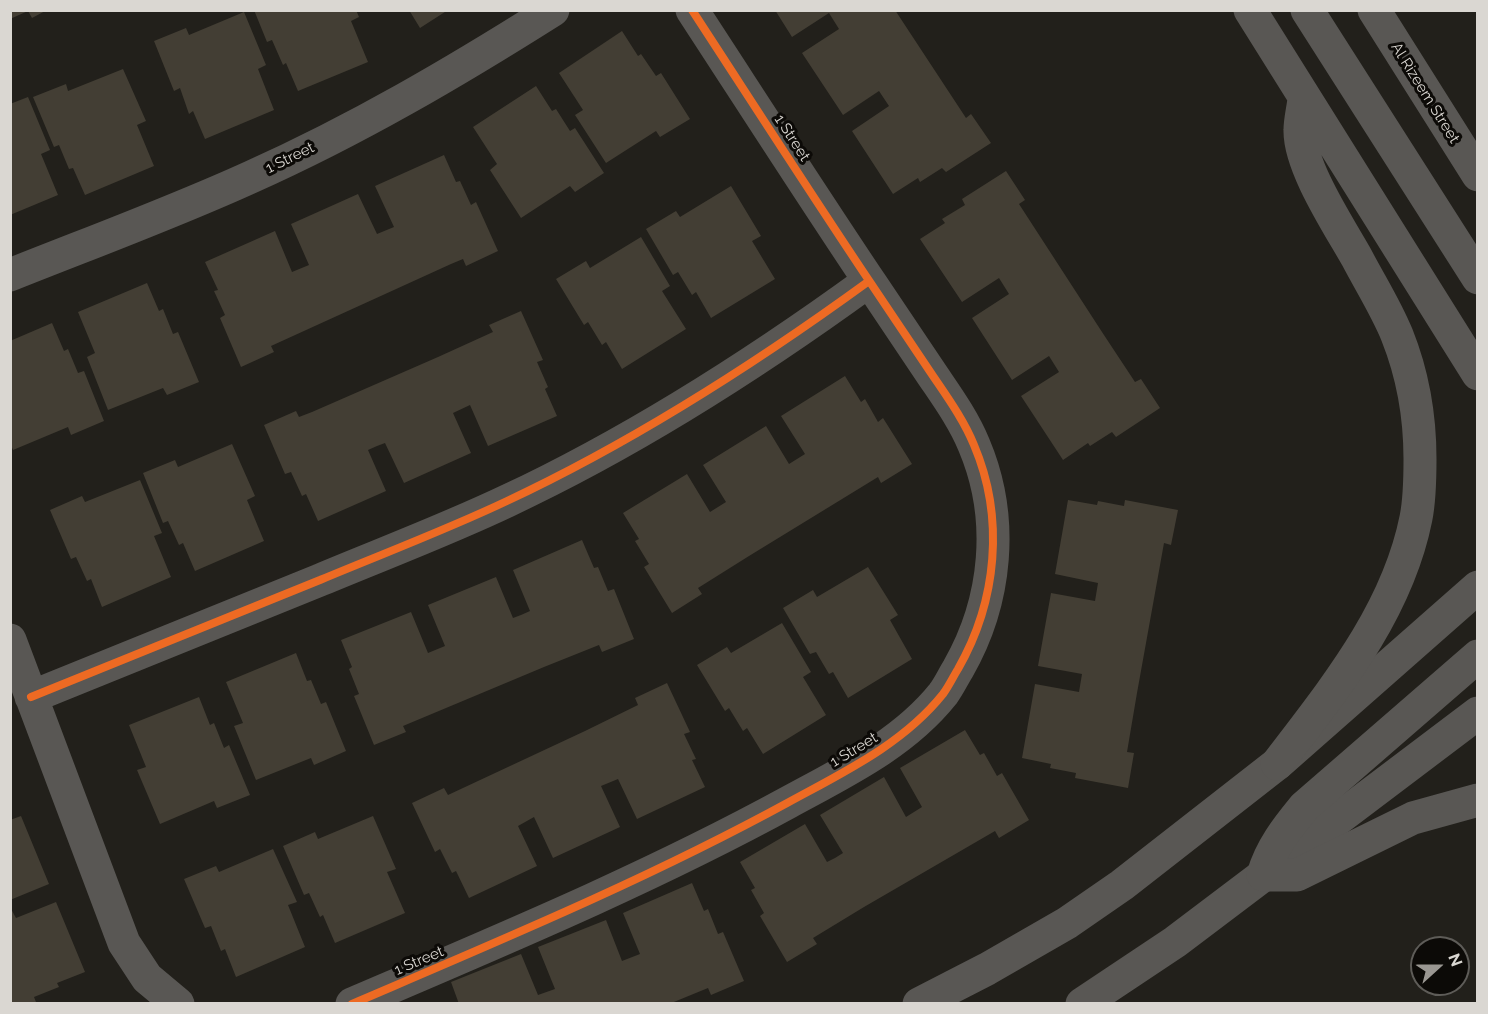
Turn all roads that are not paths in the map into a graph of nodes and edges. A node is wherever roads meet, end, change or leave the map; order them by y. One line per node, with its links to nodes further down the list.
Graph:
1 (553, 10): 10 (street, 1 Street)
2 (692, 10): 12 (street, 1 Street)
3 (1250, 10): 6 (street)
4 (1307, 10): 11 (street)
5 (1374, 10): 7 (street, Al Rizeem Street)
6 (1304, 99): 13 (street); 19 (street)
7 (1429, 99): 8 (street); 9 (street, Al Rizeem Street)
8 (1478, 139)
9 (1478, 175)
10 (10, 275)
11 (1478, 278)
12 (869, 281): 17 (street); 23 (street, 1 Street)
13 (1478, 374)
14 (1478, 587): 19 (street)
15 (10, 640): 17 (street)
16 (1478, 656): 21 (street)
17 (31, 697): 22 (street)
18 (1478, 713): 21 (street)
19 (1277, 764): 24 (street)
20 (1478, 800): 21 (street)
21 (1263, 875): 25 (street)
22 (178, 1004)
23 (352, 1004)
24 (919, 1004)
25 (1082, 1004)

